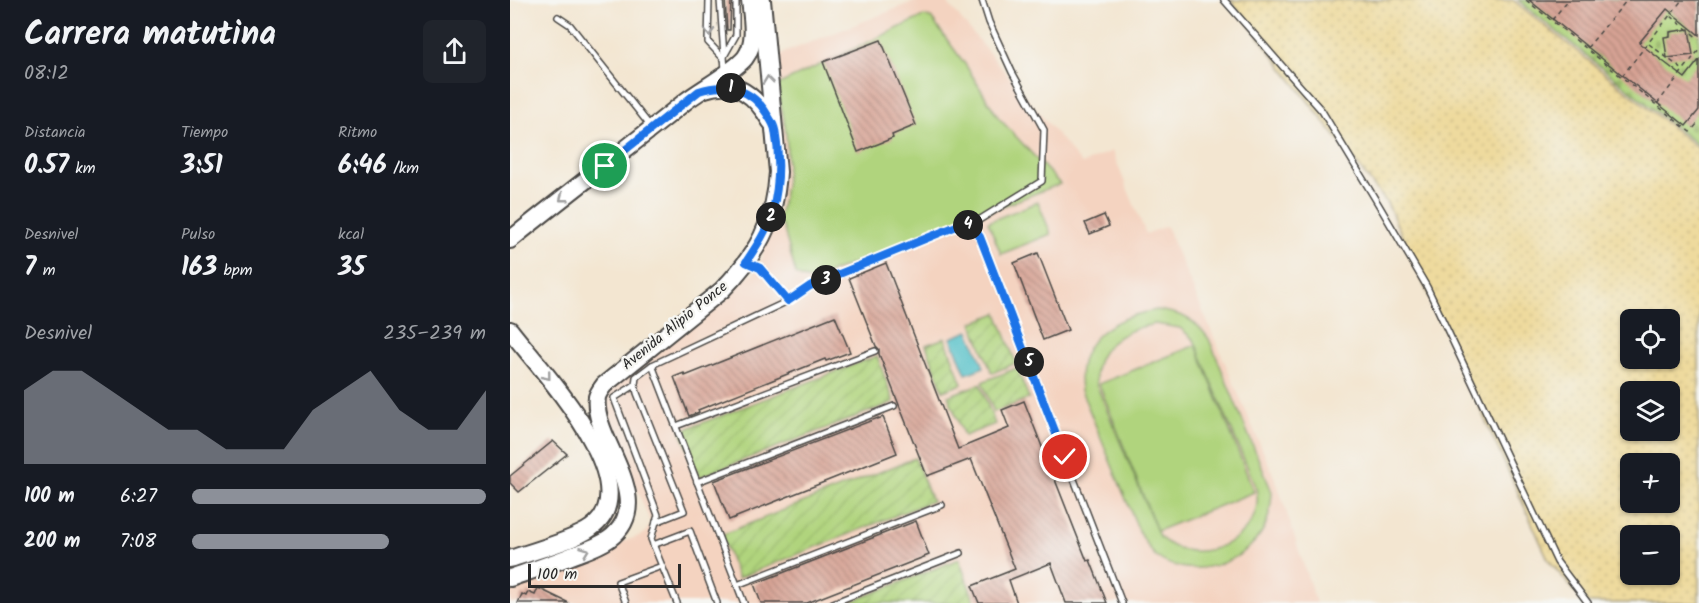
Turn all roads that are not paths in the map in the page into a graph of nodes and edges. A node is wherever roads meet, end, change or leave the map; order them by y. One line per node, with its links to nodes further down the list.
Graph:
1 (709, 0): 9 (lane, one-way to 9)
2 (720, 0): 9 (lane)
3 (736, 0): 9 (lane)
4 (750, 0): 9 (main road)
5 (762, 0): 12 (main road, Avenida Alipio Ponce, one-way to 5)
6 (982, 0): 13 (lane)
7 (1224, 0): 40 (lane)
8 (558, 17): 11 (lane)
9 (724, 65): 10 (main road)
10 (699, 91): 11 (main road); 12 (main road)
11 (652, 128): 14 (main road, one-way to 14)
12 (775, 128): 15 (main road, Avenida Alipio Ponce)
13 (971, 225): 16 (lane); 39 (lane)
14 (510, 240)
15 (746, 262): 16 (lane); 20 (main road, Avenida Alipio Ponce)
16 (788, 301): 19 (lane)
17 (510, 330): 22 (main road, one-way to 22)
18 (874, 351): 24 (lane)
19 (652, 365): 21 (lane); 24 (lane)
20 (604, 385): 22 (main road, Avenida Alipio Ponce); 32 (main road, one-way to 20)
21 (635, 385): 27 (lane); 27 (lane)
22 (565, 399): 30 (main road)
23 (894, 406): 25 (lane)
24 (676, 426): 25 (lane)
25 (697, 482): 33 (lane)
26 (942, 505): 33 (lane)
27 (656, 522): 28 (lane)
28 (654, 545): 31 (lane); 36 (lane)
29 (961, 553): 38 (lane)
30 (510, 559)
31 (662, 566): 34 (lane); 35 (lane)
32 (510, 578)
33 (737, 585): 37 (lane)
34 (626, 603)
35 (677, 603)
36 (717, 603)
37 (744, 603)
38 (833, 603)
39 (1122, 603)
40 (1588, 603)

